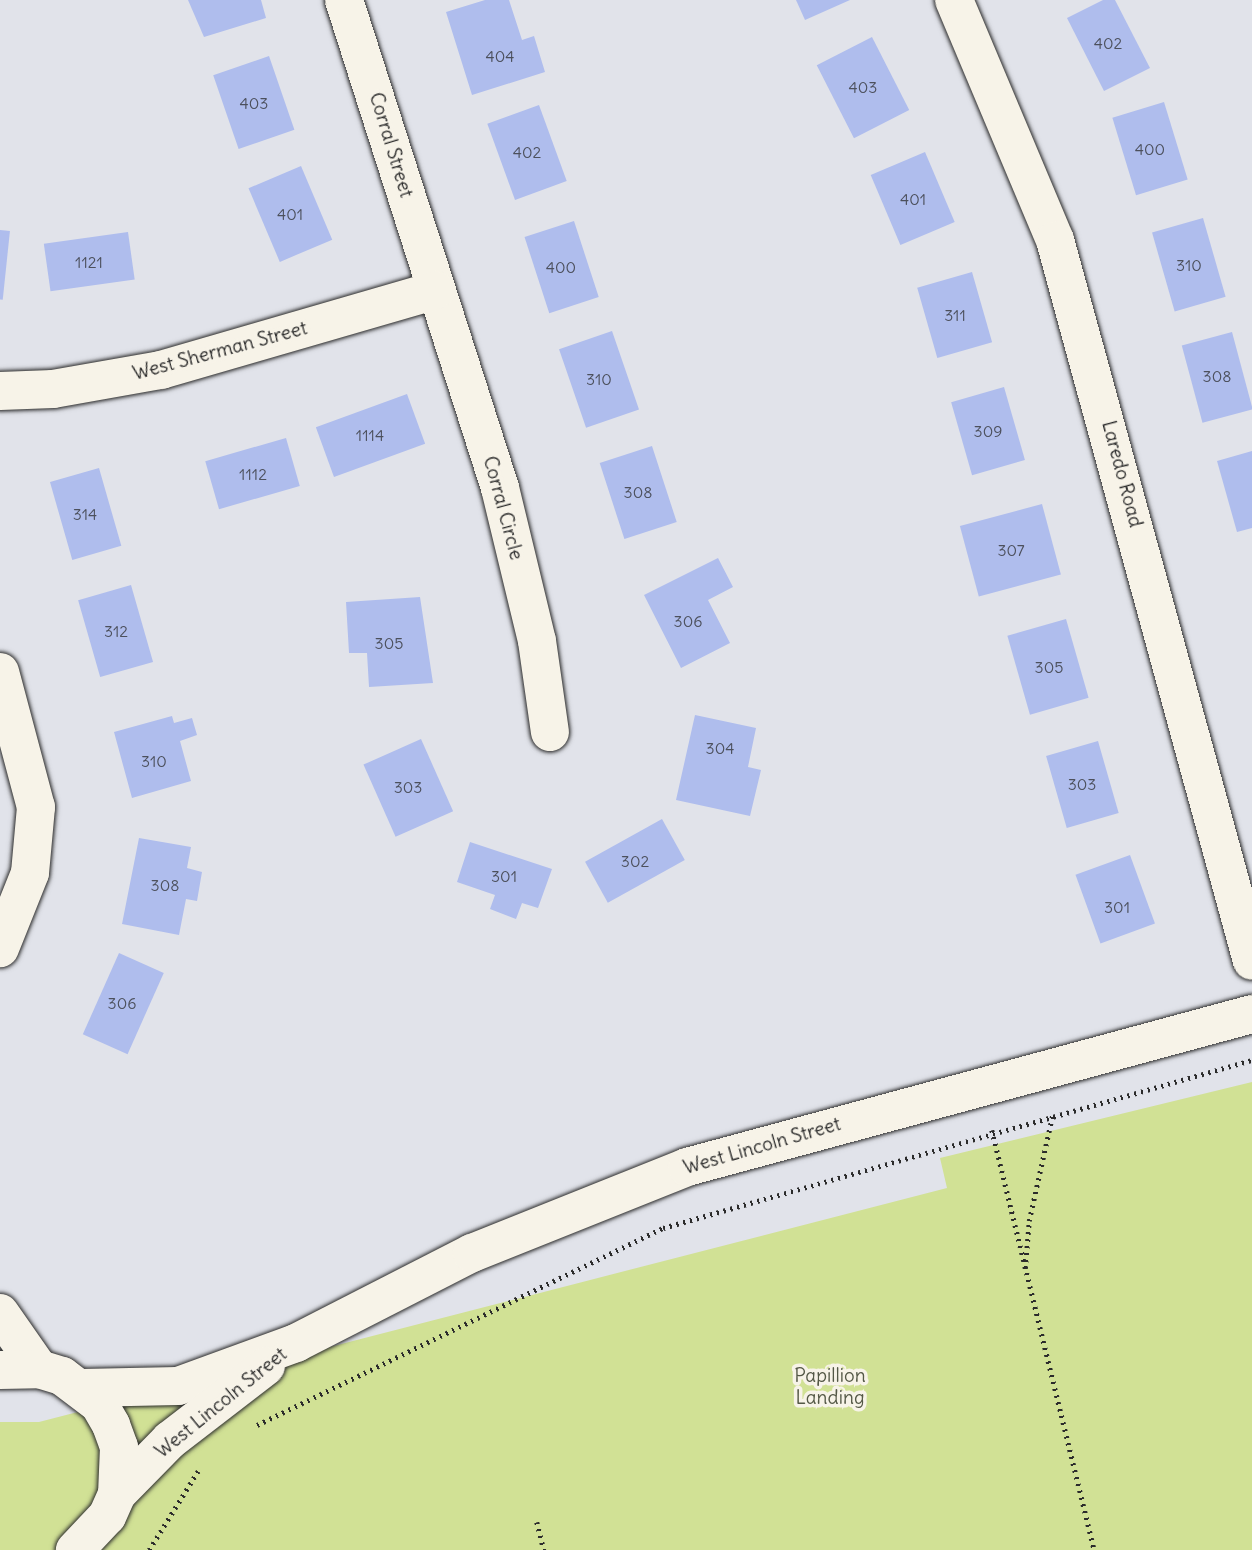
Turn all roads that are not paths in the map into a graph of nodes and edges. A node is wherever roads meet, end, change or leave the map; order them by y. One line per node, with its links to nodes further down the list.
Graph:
1 (344, 0): 3 (street, Corral Street)
2 (954, 0): 8 (street, Laredo Road)
3 (436, 290): 4 (street, West Sherman Street); 6 (street, Corral Circle)
4 (0, 391)
5 (0, 672): 7 (street)
6 (550, 732)
7 (0, 948)
8 (1252, 961)
9 (1252, 1014): 11 (street, West Lincoln Street)
10 (0, 1313): 12 (street)
11 (296, 1343): 14 (street, West Lincoln Street); 15 (street, West Lincoln Street)
12 (39, 1369): 13 (street); 14 (street)
13 (0, 1370)
14 (82, 1388): 15 (street)
15 (117, 1494): 16 (street)
16 (75, 1550)

